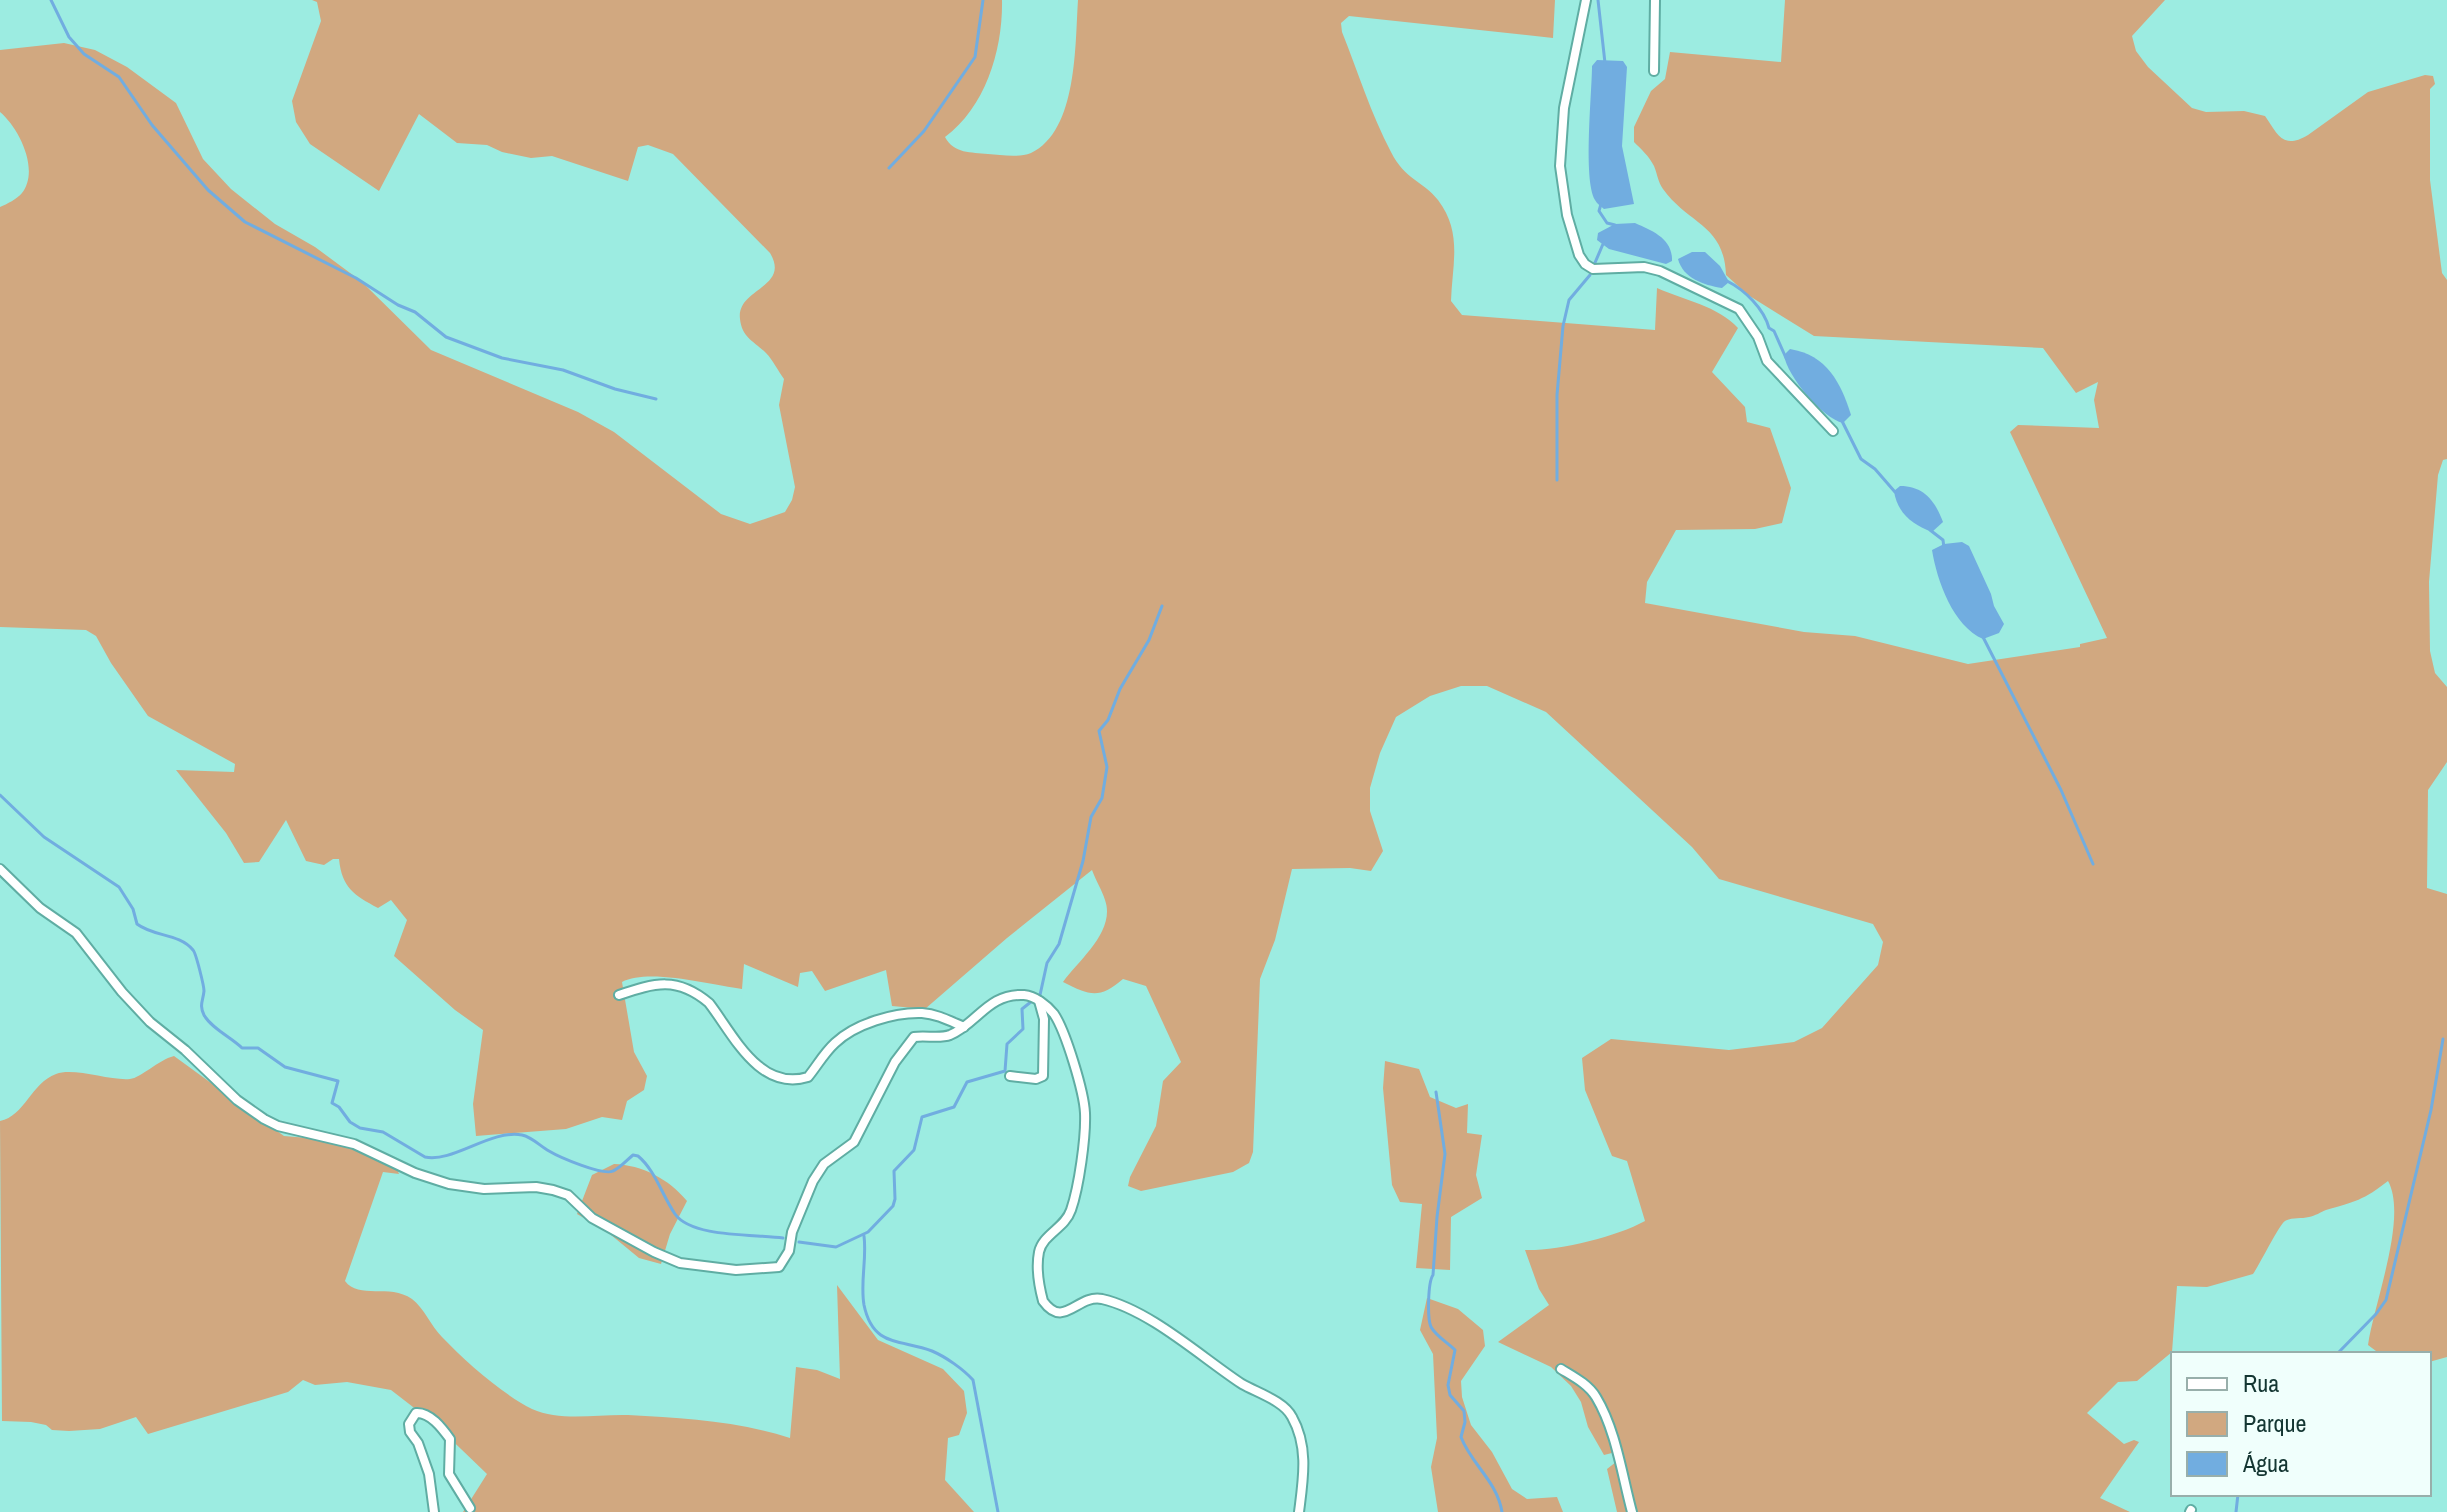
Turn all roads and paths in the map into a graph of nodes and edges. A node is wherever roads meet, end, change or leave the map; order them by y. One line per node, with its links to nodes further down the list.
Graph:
1 (1586, 0): 4 (street)
2 (1655, 0): 3 (street)
3 (1654, 71)
4 (1833, 431)
5 (0, 869): 8 (street)
6 (619, 995): 8 (street)
7 (1038, 1000): 8 (street); 9 (street); 13 (street)
8 (964, 1027)
9 (1010, 1076)
10 (1561, 1369): 14 (street)
11 (470, 1508): 12 (street)
12 (434, 1512)
13 (1299, 1512)
14 (1632, 1512)

